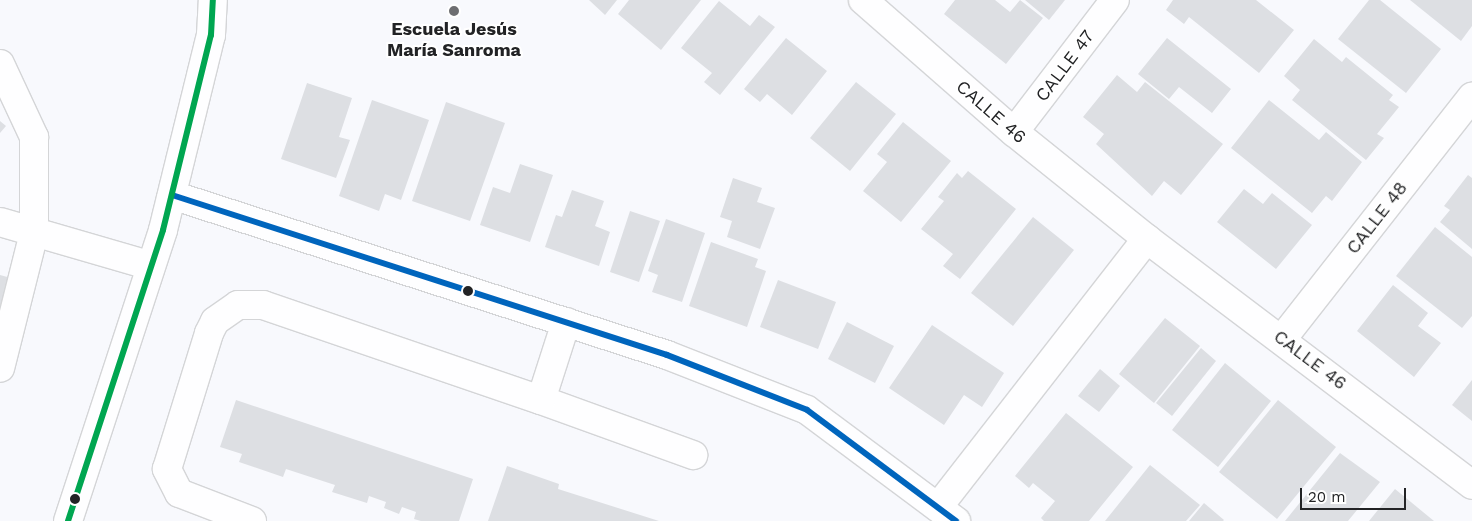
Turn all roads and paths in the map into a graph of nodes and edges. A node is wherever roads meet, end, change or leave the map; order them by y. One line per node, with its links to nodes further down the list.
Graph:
1 (213, 0): 7 (street)
2 (863, 0): 6 (street, CALLE 46)
3 (1115, 0): 6 (street, CALLE 47)
4 (0, 64): 9 (street)
5 (1472, 97): 13 (street, CALLE 48)
6 (1014, 132): 10 (street, CALLE 46)
7 (172, 195): 11 (street); 12 (street)
8 (0, 222): 9 (street)
9 (34, 233): 11 (street); 14 (street)
10 (1147, 238): 13 (street, CALLE 46); 18 (street)
11 (151, 266): 19 (street)
12 (566, 322): 15 (street); 18 (street)
13 (1282, 338): 17 (street, CALLE 46)
14 (0, 368)
15 (542, 400): 16 (street); 20 (street)
16 (693, 455)
17 (1472, 485)
18 (947, 514)
19 (68, 521)
20 (252, 521)

